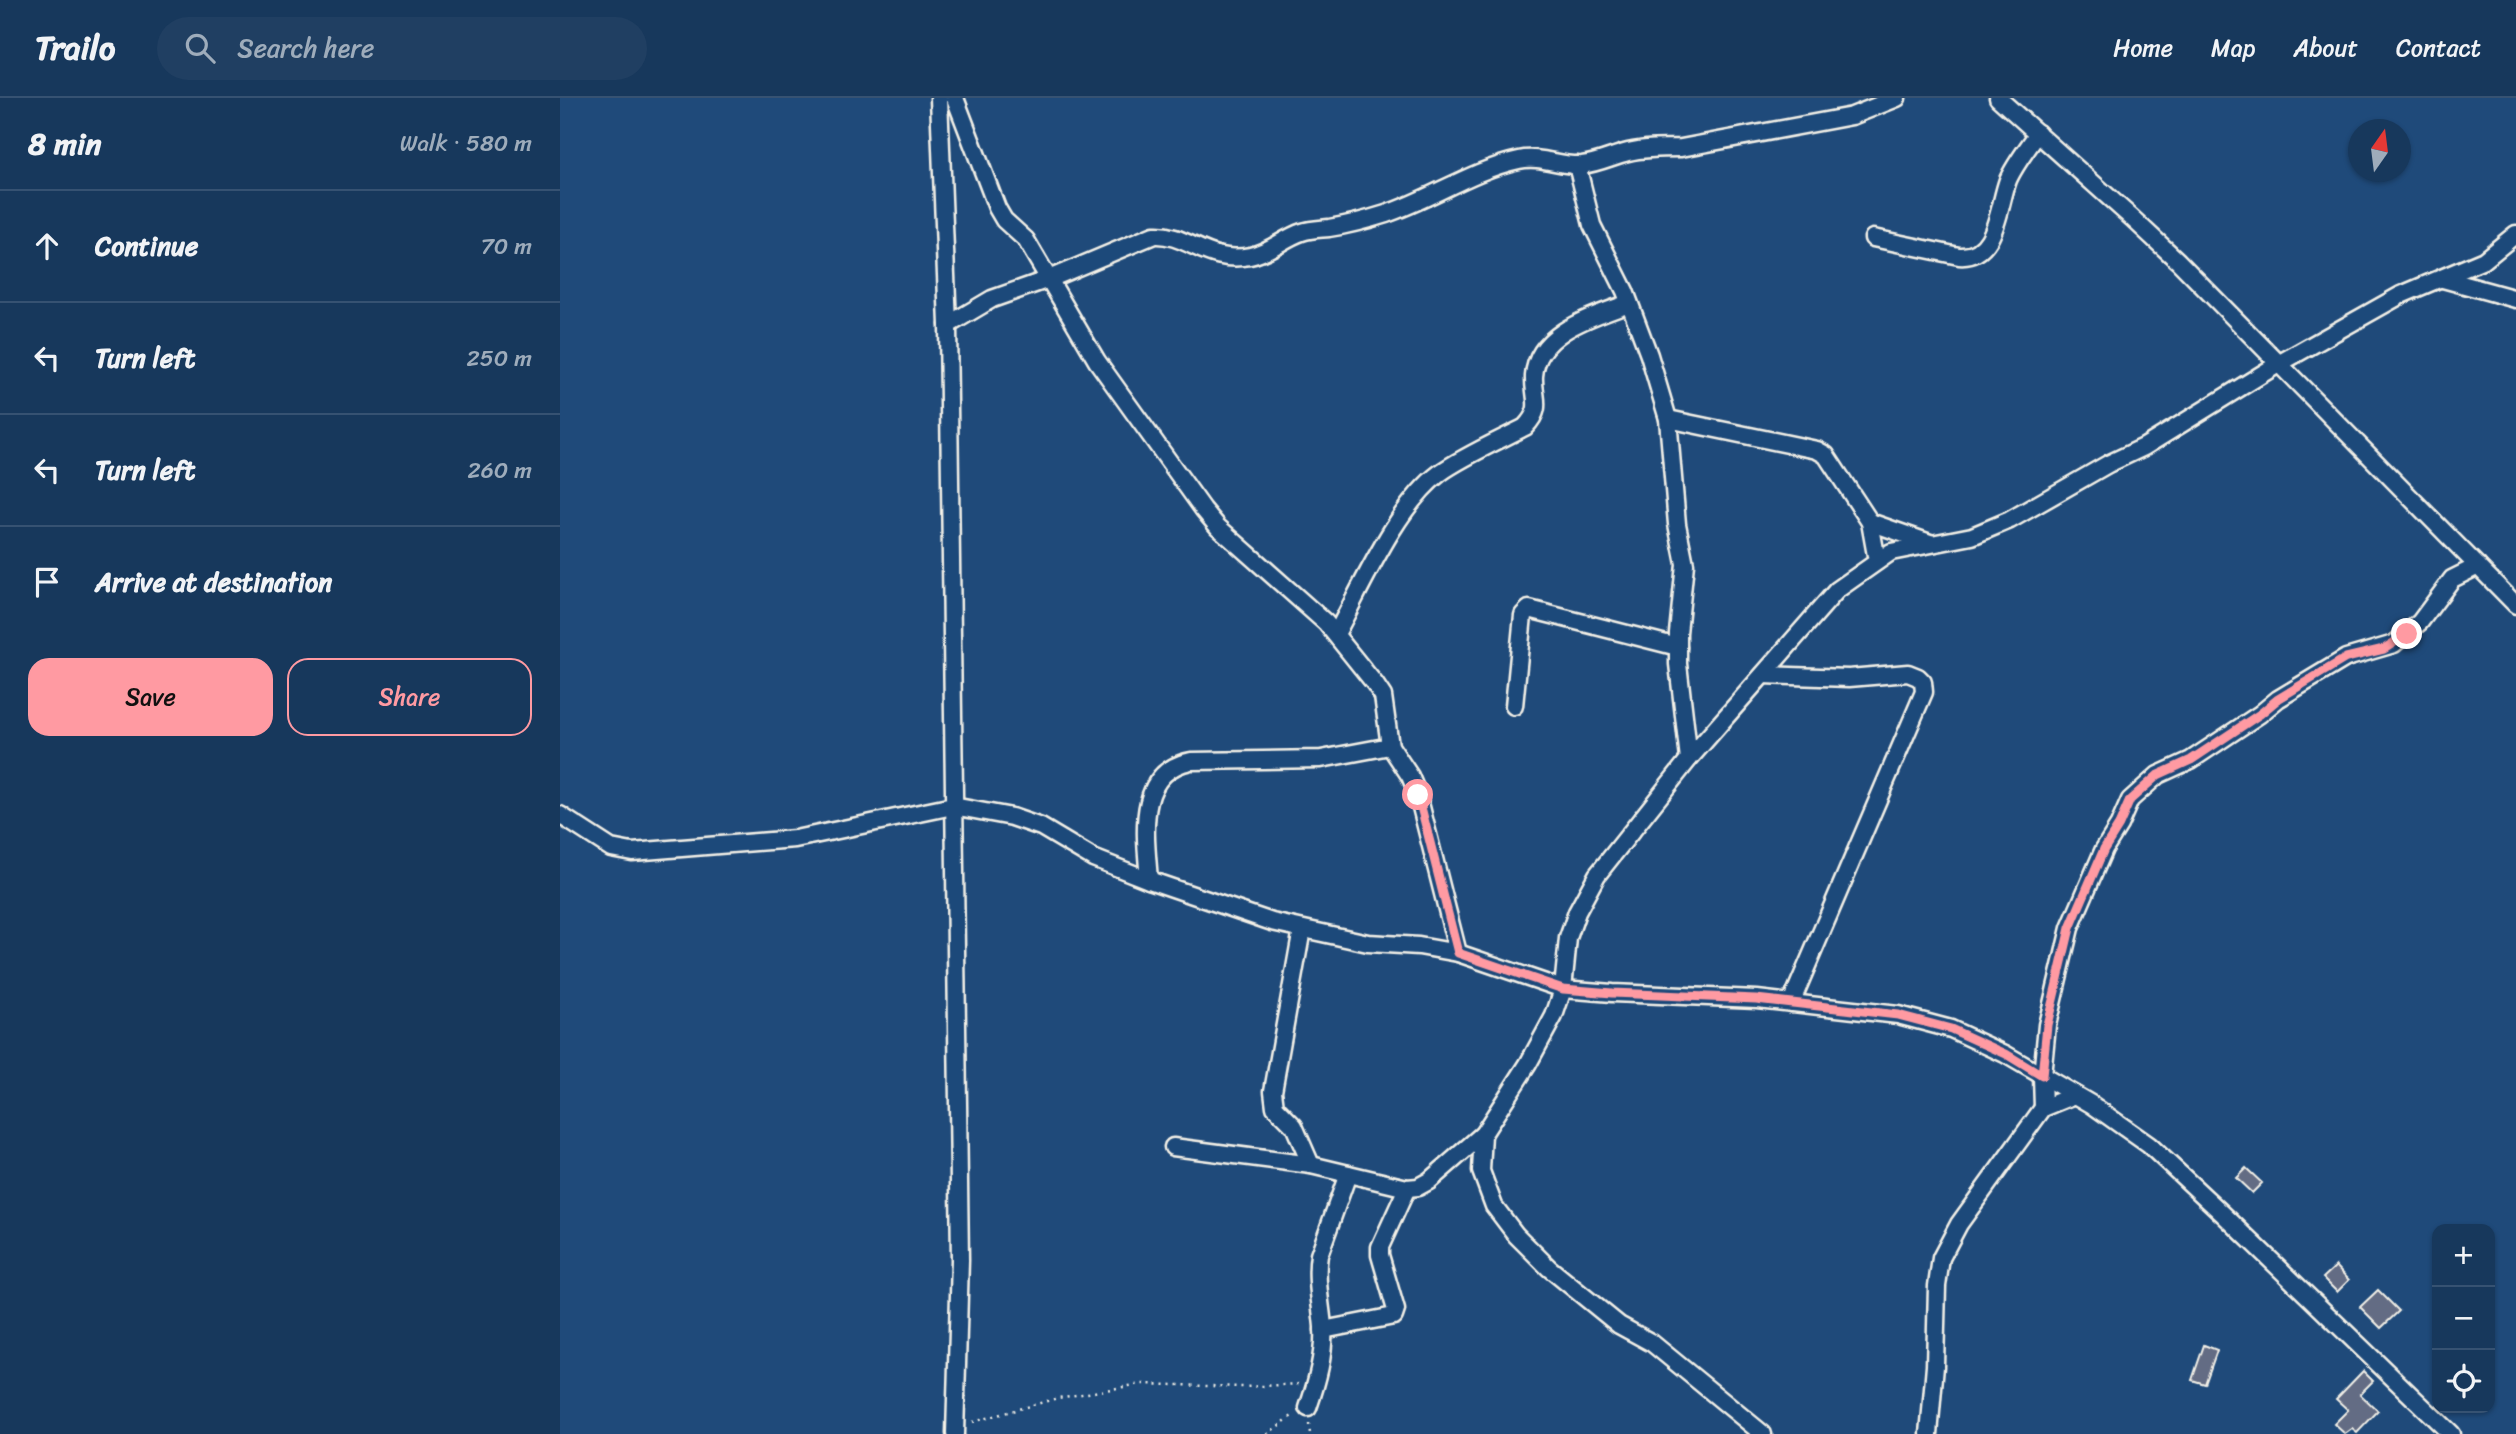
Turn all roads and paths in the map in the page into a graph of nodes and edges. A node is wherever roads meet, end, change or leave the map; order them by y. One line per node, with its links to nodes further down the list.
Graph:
1 (939, 98): 13 (street)
2 (955, 98): 9 (street)
3 (1897, 98): 6 (street)
4 (1998, 98): 5 (street)
5 (2038, 133): 8 (street); 14 (street)
6 (1577, 165): 9 (street); 12 (street)
7 (2516, 234): 10 (street)
8 (1873, 238)
9 (1049, 279): 13 (street); 21 (street)
10 (2443, 279): 11 (street); 14 (street)
11 (2516, 299)
12 (1629, 303): 15 (street); 21 (street)
13 (948, 325): 27 (street)
14 (2280, 363): 17 (street); 19 (street)
15 (1668, 419): 16 (street); 22 (street)
16 (1870, 522): 17 (street); 18 (street)
17 (1930, 543): 18 (street)
18 (1877, 561): 23 (street)
19 (2477, 566): 20 (street); 34 (street)
20 (2516, 605)
21 (1336, 634): 25 (street)
22 (1678, 647): 24 (street); 26 (street)
23 (1763, 675): 26 (street); 33 (street)
24 (1514, 706)
25 (1390, 746): 29 (street); 31 (street)
26 (1689, 760): 32 (street)
27 (953, 806): 28 (street); 29 (street); 47 (street)
28 (560, 815)
29 (1149, 880): 30 (street)
30 (1302, 929): 31 (street); 39 (street)
31 (1458, 953): 32 (street)
32 (1563, 989): 33 (street); 37 (street)
33 (1791, 1003): 34 (street)
34 (2042, 1076): 35 (street); 36 (street)
35 (2075, 1095): 36 (street); 51 (street)
36 (2043, 1108): 50 (street)
37 (1483, 1134): 40 (street); 41 (street)
38 (1173, 1147): 39 (street)
39 (1311, 1165): 42 (street)
40 (1448, 1165): 41 (street); 43 (street)
41 (1481, 1171): 49 (street)
42 (1348, 1174): 43 (street); 44 (street)
43 (1407, 1188): 44 (street)
44 (1323, 1330): 45 (street)
45 (1316, 1383): 46 (street); 47 (path)
46 (1308, 1408): 48 (path)
47 (955, 1430)
48 (1266, 1434)
49 (1763, 1434)
50 (1929, 1434)
51 (2451, 1434)

